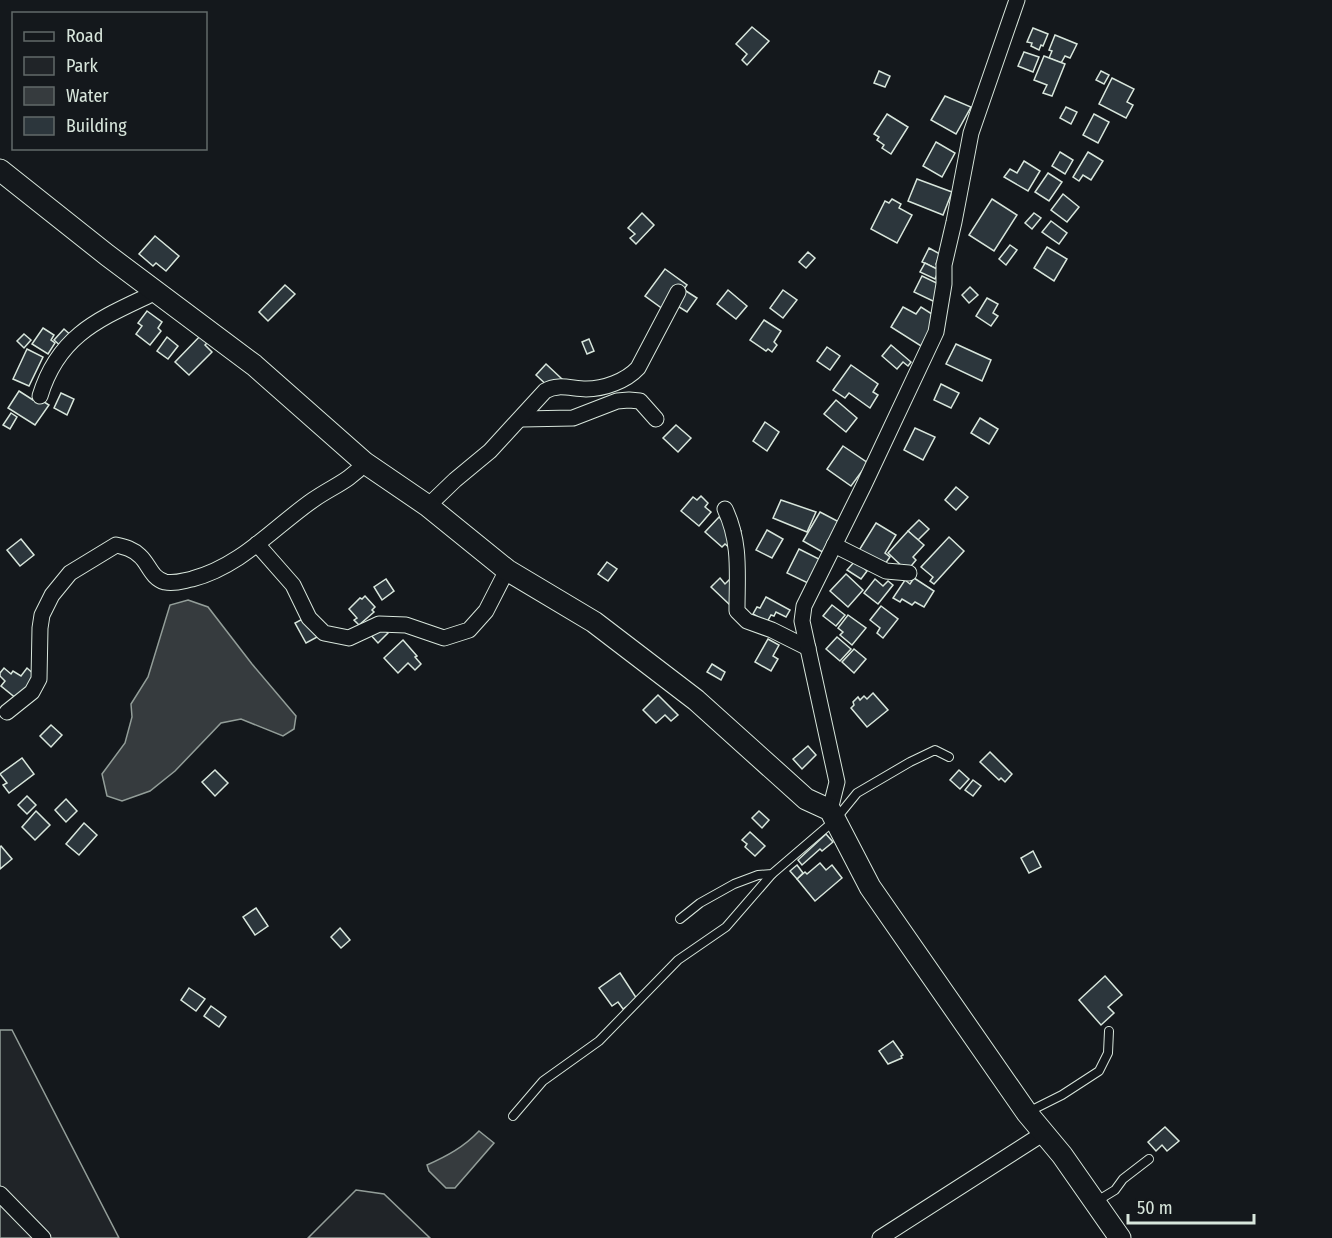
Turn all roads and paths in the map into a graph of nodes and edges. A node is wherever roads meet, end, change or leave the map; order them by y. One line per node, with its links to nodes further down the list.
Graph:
1 (1017, 0): 12 (street)
2 (0, 170): 3 (street)
3 (156, 292): 5 (street); 8 (street)
4 (678, 292): 6 (street)
5 (40, 396)
6 (522, 419): 7 (street); 9 (street)
7 (656, 419)
8 (365, 463): 9 (street); 11 (street)
9 (428, 506): 13 (street)
10 (725, 509): 15 (street)
11 (257, 544): 13 (street); 16 (street)
12 (834, 545): 14 (street); 15 (street)
13 (507, 570): 18 (street)
14 (909, 573)
15 (808, 648): 18 (street)
16 (7, 712)
17 (949, 757): 18 (lane)
18 (833, 815): 19 (lane); 22 (street)
19 (772, 874): 20 (lane); 23 (lane)
20 (680, 919)
21 (1109, 1031): 22 (lane)
22 (1027, 1113): 24 (street)
23 (513, 1116)
24 (1044, 1133): 27 (street); 29 (street)
25 (1149, 1159): 27 (lane)
26 (0, 1194): 28 (street)
27 (1096, 1202): 30 (street)
28 (44, 1238)
29 (880, 1238)
30 (1120, 1238)

